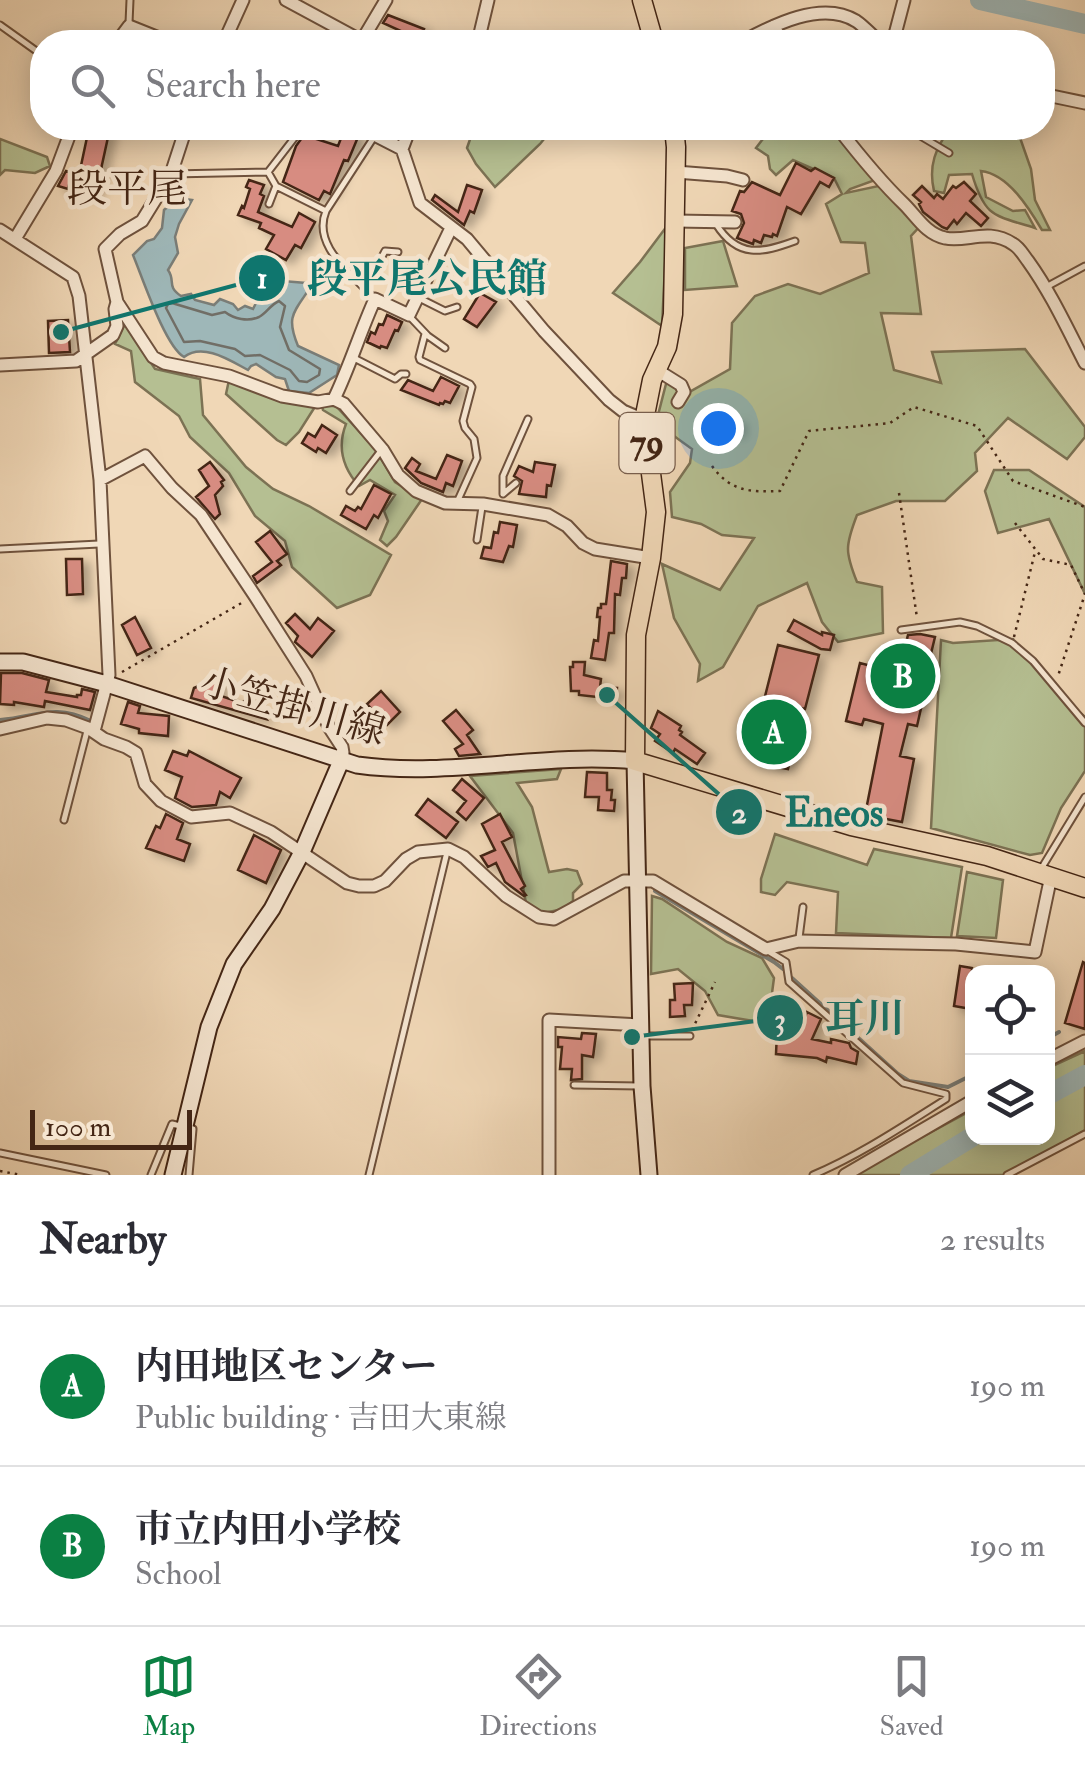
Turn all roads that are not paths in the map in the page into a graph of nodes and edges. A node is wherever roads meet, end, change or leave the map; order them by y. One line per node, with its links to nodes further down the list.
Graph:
1 (130, 0): 9 (lane)
2 (286, 0): 14 (street)
3 (386, 0): 15 (street)
4 (488, 0): 16 (street)
5 (642, 0): 17 (main road)
6 (904, 0): 21 (street)
7 (240, 1): 13 (street)
8 (0, 24): 22 (lane)
9 (129, 26): 11 (street); 12 (street)
10 (774, 26): 18 (street); 19 (street); 20 (street)
11 (126, 30)
12 (139, 30)
13 (229, 30)
14 (340, 30)
15 (369, 30)
16 (481, 30)
17 (651, 30)
18 (766, 30)
19 (776, 30)
20 (866, 30)
21 (896, 30)
22 (30, 46)
23 (1055, 97): 24 (street)
24 (1085, 103)
25 (68, 140): 48 (street)
26 (182, 140): 38 (street)
27 (293, 140): 36 (lane)
28 (371, 140): 42 (lane)
29 (385, 140): 34 (street)
30 (406, 140): 34 (street)
31 (675, 140): 37 (main road, 79)
32 (847, 140): 52 (street)
33 (925, 140): 35 (lane)
34 (402, 150): 46 (street)
35 (948, 154)
36 (268, 172): 38 (lane); 40 (lane)
37 (676, 172): 39 (street); 43 (main road, 79)
38 (171, 174): 55 (street)
39 (743, 180)
40 (276, 186): 41 (lane); 42 (lane)
41 (269, 204)
42 (326, 211): 53 (lane)
43 (676, 221): 44 (street); 64 (main road, 79)
44 (715, 222): 45 (street); 49 (lane)
45 (735, 222)
46 (450, 228): 54 (street); 69 (street)
47 (0, 230): 48 (street)
48 (15, 239): 60 (street)
49 (796, 240)
50 (398, 252): 53 (lane)
51 (1085, 266): 52 (lane)
52 (1047, 287): 62 (street)
53 (370, 294): 57 (street); 61 (street)
54 (418, 297): 56 (lane); 57 (street)
55 (116, 302): 60 (street); 66 (street)
56 (457, 307)
57 (409, 315): 58 (lane)
58 (426, 334): 59 (lane); 75 (lane)
59 (445, 348)
60 (85, 354): 63 (street); 71 (street)
61 (352, 357): 65 (lane); 66 (street)
62 (1085, 362)
63 (0, 365)
64 (656, 370): 67 (street); 69 (main road, 79)
65 (406, 374)
66 (334, 399): 70 (street)
67 (678, 402)
68 (528, 420): 74 (lane)
69 (644, 420): 80 (main road, 79)
70 (382, 450): 73 (lane); 75 (street)
71 (100, 480): 78 (street); 87 (street)
72 (516, 483): 74 (lane)
73 (350, 491)
74 (501, 500): 76 (street); 80 (street)
75 (457, 503): 76 (street)
76 (483, 504): 77 (lane)
77 (476, 540)
78 (102, 544): 79 (lane); 83 (street)
79 (0, 549)
80 (650, 558): 88 (main road, 79)
81 (901, 630): 84 (lane)
82 (0, 662): 83 (street, 小笠掛川線)
83 (108, 679): 86 (street); 87 (street, 小笠掛川線)
84 (1085, 723)
85 (0, 729): 86 (street)
86 (91, 729): 90 (lane); 92 (street)
87 (340, 761): 88 (street, 小笠掛川線); 92 (street)
88 (634, 761): 93 (main road); 94 (street)
89 (1085, 798): 93 (lane)
90 (64, 820)
91 (448, 849): 92 (street); 94 (street); 115 (lane)
92 (302, 852): 108 (street)
93 (1045, 874): 95 (main road); 99 (street)
94 (638, 881): 98 (street); 101 (street)
95 (1085, 888)
96 (804, 906): 97 (lane)
97 (798, 942): 98 (street); 99 (street)
98 (766, 949): 118 (lane)
99 (1035, 952): 100 (lane)
100 (1047, 960)
101 (640, 1030): 102 (lane); 106 (street); 116 (street)
102 (690, 1036)
103 (1085, 1041): 104 (street)
104 (1055, 1056)
105 (574, 1084): 106 (lane)
106 (642, 1086): 117 (street)
107 (965, 1105): 119 (street)
108 (185, 1126): 112 (lane); 113 (street); 114 (lane)
109 (1085, 1134): 120 (lane)
110 (0, 1153): 111 (lane)
111 (106, 1175)
112 (151, 1175)
113 (173, 1175)
114 (189, 1175)
115 (369, 1175)
116 (548, 1175)
117 (650, 1175)
118 (812, 1175)
119 (845, 1175)
120 (1006, 1175)

